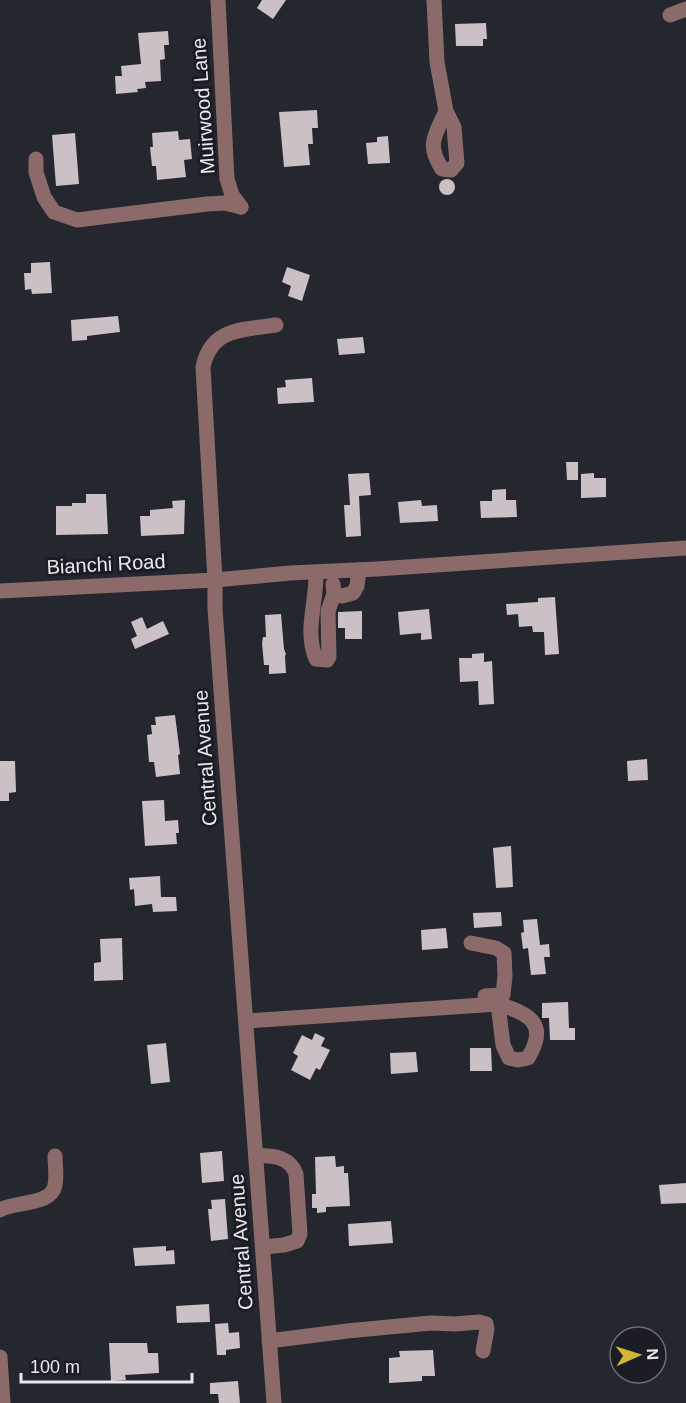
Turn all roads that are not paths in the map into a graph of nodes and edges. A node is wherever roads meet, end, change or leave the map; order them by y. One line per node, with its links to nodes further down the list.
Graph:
1 (218, 0): 6 (street, Muirwood Lane)
2 (434, 0): 5 (street)
3 (686, 9): 4 (street)
4 (670, 15)
5 (446, 111)
6 (36, 159)
7 (276, 325): 12 (street, Central Avenue)
8 (686, 548): 9 (street)
9 (359, 570): 10 (street); 14 (street)
10 (333, 571): 11 (street); 14 (street)
11 (316, 572): 12 (street); 14 (street)
12 (215, 580): 13 (street, Bianchi Road); 17 (street, Central Avenue)
13 (0, 591)
14 (334, 594)
15 (471, 943): 17 (street)
16 (498, 1004): 17 (street)
17 (246, 1017): 19 (street, Central Avenue)
18 (55, 1156): 20 (street)
19 (256, 1156): 21 (street, Central Avenue); 21 (street)
20 (0, 1210)
21 (263, 1247): 22 (street, Central Avenue)
22 (269, 1341): 23 (street); 26 (street, Central Avenue)
23 (483, 1351)
24 (0, 1357): 25 (street)
25 (3, 1403)
26 (274, 1403)

